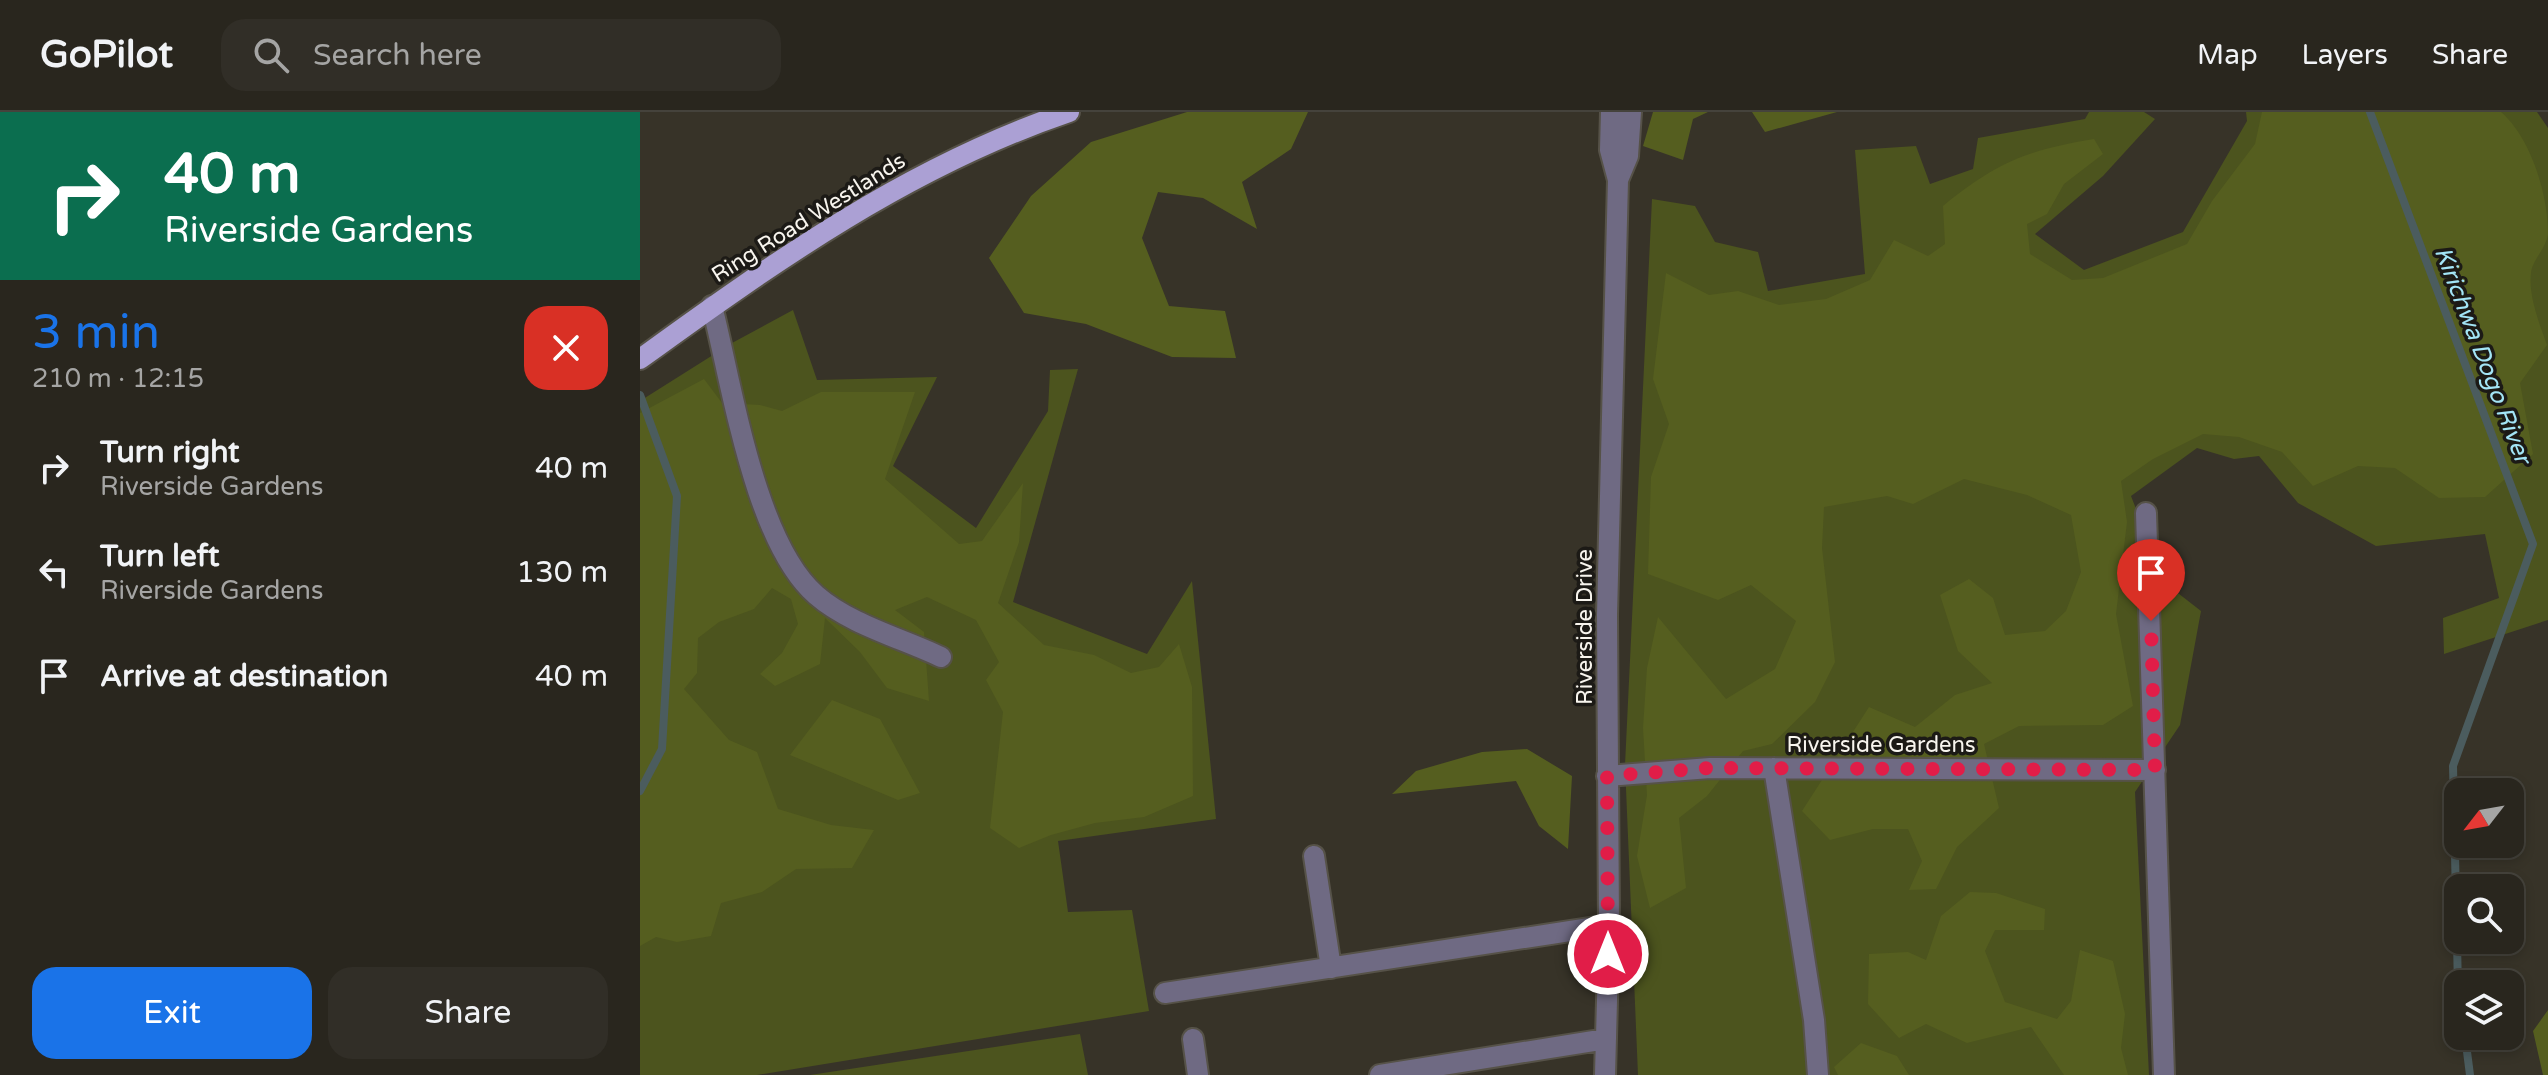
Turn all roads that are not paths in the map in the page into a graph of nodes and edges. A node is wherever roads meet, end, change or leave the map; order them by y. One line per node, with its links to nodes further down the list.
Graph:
1 (1069, 112): 5 (main road, Ring Road Westlands)
2 (1611, 112): 4 (street, Riverside Drive)
3 (1631, 112): 4 (street, Riverside Drive)
4 (1618, 180): 11 (street, Riverside Drive)
5 (712, 306): 6 (main road, Ring Road Westlands); 8 (street)
6 (640, 359)
7 (2146, 513): 10 (street)
8 (941, 657)
9 (1774, 768): 10 (street, Riverside Gardens); 11 (street, Riverside Gardens); 21 (street)
10 (2155, 770): 22 (street)
11 (1607, 776): 13 (street, Riverside Drive)
12 (1314, 856): 14 (street)
13 (1609, 925): 14 (street); 17 (street, Riverside Drive)
14 (1331, 968): 15 (street)
15 (1165, 993)
16 (1193, 1039): 18 (street)
17 (1606, 1039): 19 (street); 20 (street, Riverside Drive)
18 (1198, 1075)
19 (1380, 1075)
20 (1605, 1075)
21 (1818, 1075)
22 (2164, 1075)

